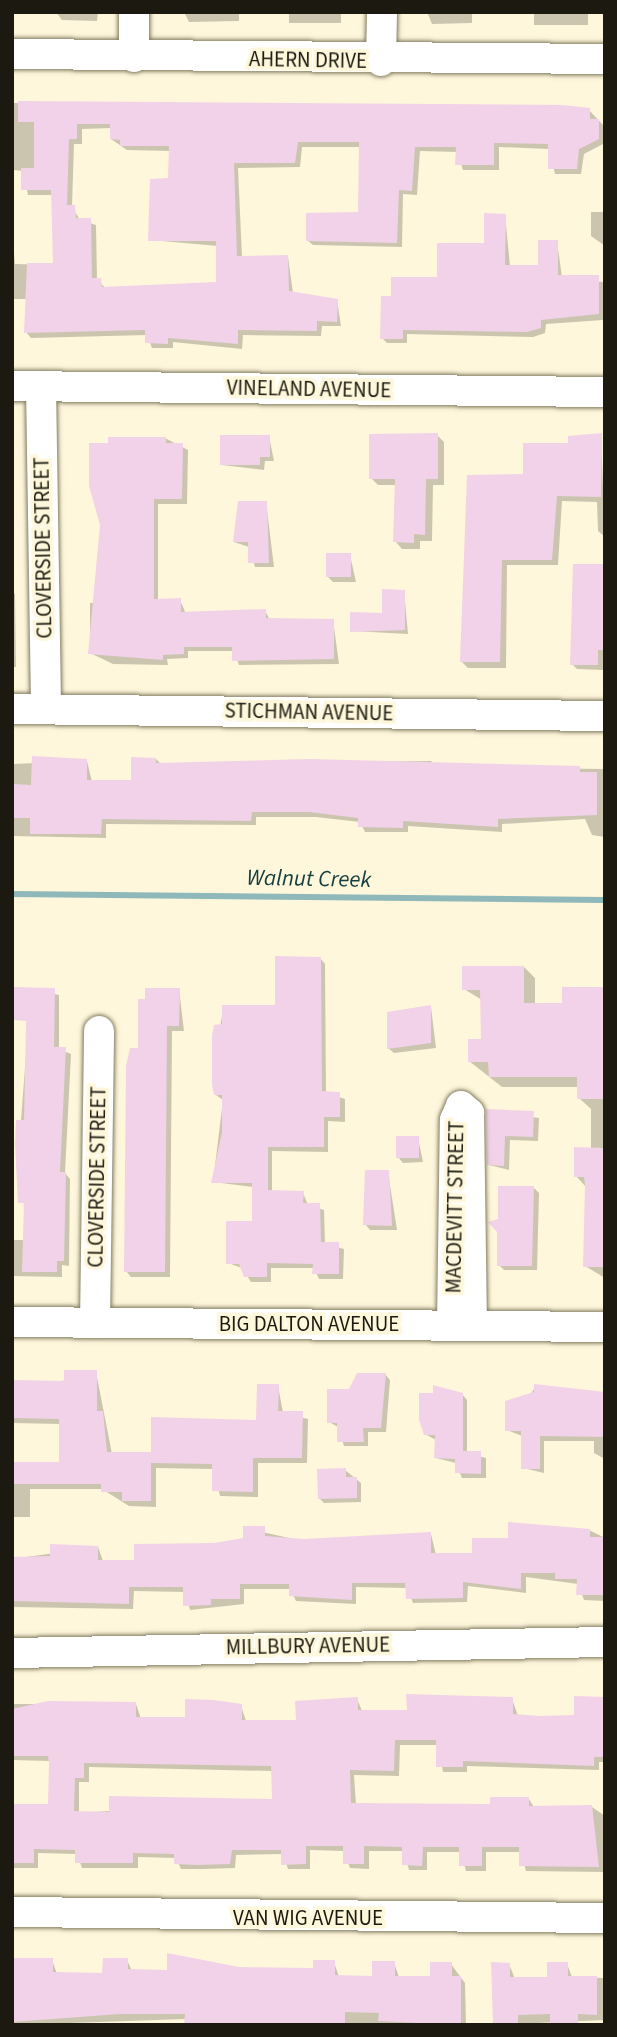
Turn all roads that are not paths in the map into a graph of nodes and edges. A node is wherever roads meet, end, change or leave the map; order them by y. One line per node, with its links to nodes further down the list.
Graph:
1 (134, 12): 4 (street)
2 (382, 12): 6 (street)
3 (12, 54): 4 (street, AHERN DRIVE)
4 (134, 57): 6 (street, AHERN DRIVE)
5 (605, 59): 6 (street, AHERN DRIVE)
6 (382, 61)
7 (26, 386): 8 (street, VINELAND AVENUE); 10 (street, CLOVERSIDE STREET)
8 (605, 392)
9 (12, 709): 10 (street, STICHMAN AVENUE)
10 (46, 709): 11 (street, STICHMAN AVENUE)
11 (605, 716)
12 (99, 1031): 14 (street, CLOVERSIDE STREET)
13 (12, 1322): 14 (street, BIG DALTON AVENUE)
14 (96, 1323): 15 (street, BIG DALTON AVENUE)
15 (462, 1325): 15 (street, MACDEVITT STREET); 16 (street, BIG DALTON AVENUE)
16 (605, 1327)
17 (605, 1642): 18 (street, MILLBURY AVENUE)
18 (12, 1653)
19 (12, 1912): 20 (street, VAN WIG AVENUE)
20 (605, 1918)

